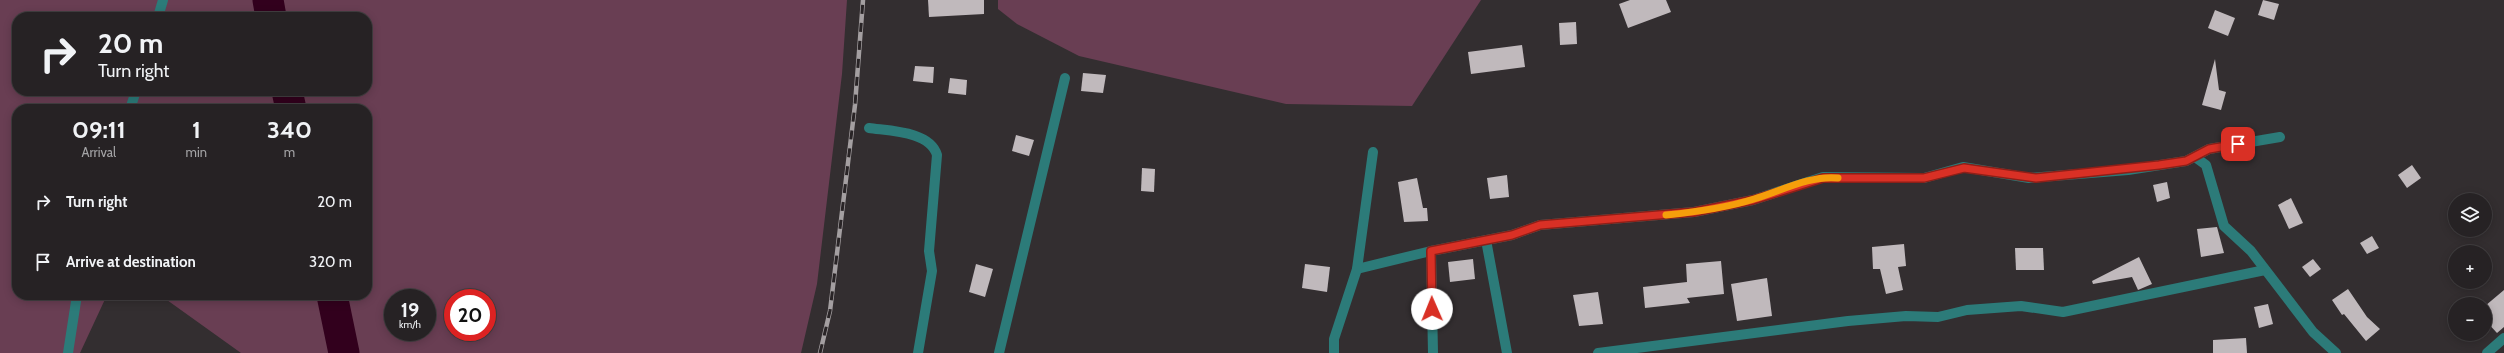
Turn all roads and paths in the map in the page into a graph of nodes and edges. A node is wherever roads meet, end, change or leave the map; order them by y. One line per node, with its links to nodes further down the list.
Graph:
1 (163, 0): 2 (street)
2 (159, 12)
3 (1065, 78): 16 (street)
4 (869, 128): 15 (street)
5 (2280, 137): 7 (street)
6 (1373, 152): 10 (street)
7 (2195, 158): 8 (street); 11 (street)
8 (1486, 240): 9 (street); 19 (street)
9 (1431, 251): 10 (street); 18 (street)
10 (1357, 269): 17 (street)
11 (2265, 270): 20 (street); 21 (street)
12 (76, 300): 14 (street)
13 (2504, 338): 22 (street)
14 (68, 353)
15 (918, 353)
16 (999, 353)
17 (1334, 353)
18 (1433, 353)
19 (1507, 353)
20 (1598, 353)
21 (2336, 353)
22 (2488, 353)

